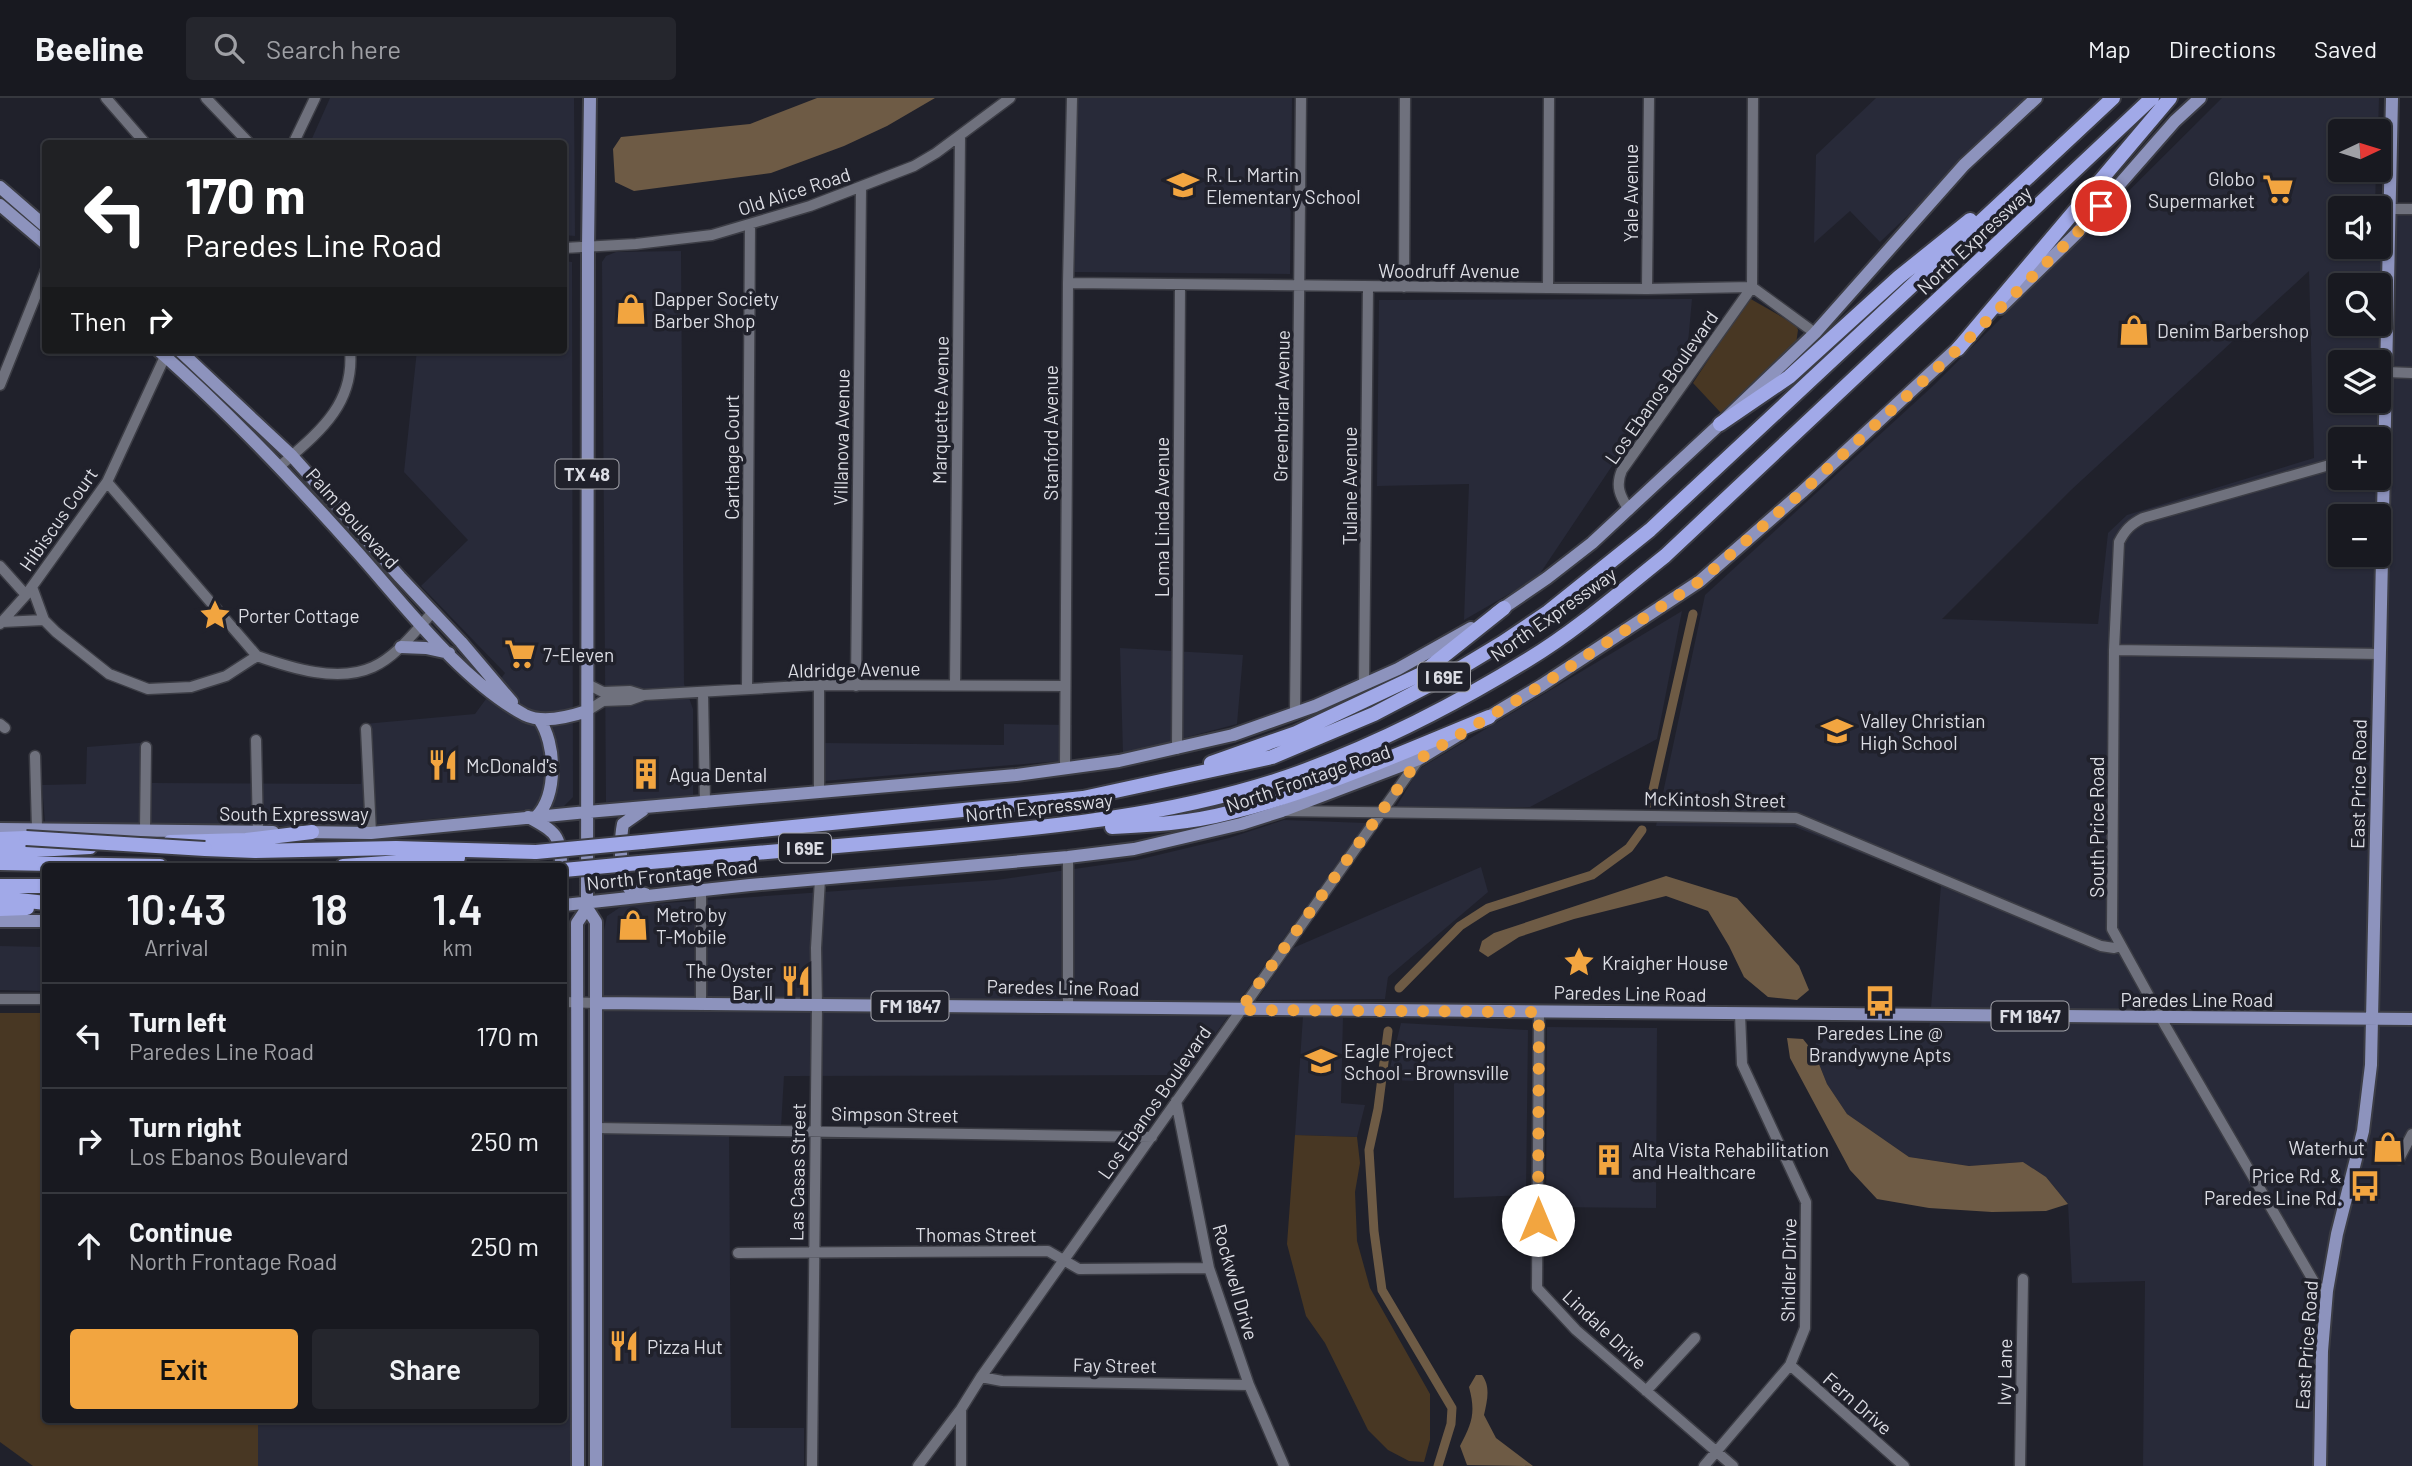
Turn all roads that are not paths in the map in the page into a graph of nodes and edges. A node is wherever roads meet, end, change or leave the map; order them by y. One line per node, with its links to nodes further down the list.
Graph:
1 (106, 98): 20 (street)
2 (206, 98): 21 (street)
3 (315, 98): 22 (street)
4 (590, 98): 32 (main road, TX 48)
5 (1010, 98): 18 (street, Old Alice Road)
6 (1072, 98): 36 (street, Stanford Avenue)
7 (1301, 98): 38 (street, Greenbriar Avenue)
8 (1405, 98): 40 (street)
9 (1549, 98): 42 (street)
10 (1649, 98): 43 (street, Yale Avenue)
11 (1753, 98): 41 (street)
12 (2036, 98): 44 (main road, North Expressway)
13 (2113, 98): 19 (highway, North Expressway / I 69E)
14 (2152, 98): 108 (highway, North Expressway / I 69E)
15 (2170, 98): 45 (highway)
16 (2200, 98): 45 (main road, North Frontage Road)
17 (2392, 98): 25 (main road, East Price Road)
18 (960, 136): 24 (street, Old Alice Road); 75 (street, Marquette Avenue)
19 (2069, 139): 54 (highway); 94 (highway, North Expressway / I 69E)
20 (143, 140)
21 (246, 140)
22 (295, 140)
23 (0, 187): 29 (main road)
24 (861, 188): 30 (street, Old Alice Road); 77 (street, Villanova Avenue)
25 (2389, 196)
26 (0, 205): 31 (main road)
27 (2391, 209): 28 (street)
28 (2412, 209)
29 (42, 224)
30 (750, 224): 32 (street, Old Alice Road); 79 (street, Carthage Court)
31 (42, 241)
32 (588, 247): 33 (street, Old Alice Road); 73 (main road, TX 48)
33 (567, 248)
34 (2388, 259): 46 (main road, East Price Road)
35 (42, 280): 53 (street)
36 (1068, 284): 37 (street, Woodruff Avenue); 78 (street, Stanford Avenue)
37 (1181, 285): 38 (street, Woodruff Avenue); 90 (street, Loma Linda Avenue)
38 (1299, 286): 39 (street, Woodruff Avenue); 84 (street, Greenbriar Avenue)
39 (1368, 287): 40 (street, Woodruff Avenue); 76 (street, Tulane Avenue)
40 (1404, 287): 42 (street, Woodruff Avenue)
41 (1752, 287): 43 (street, Woodruff Avenue); 44 (street); 60 (street, Los Ebanos Boulevard)
42 (1548, 288): 43 (street, Woodruff Avenue)
43 (1647, 289)
44 (1815, 333): 54 (main road, North Expressway)
45 (1958, 349): 85 (main road, North Frontage Road)
46 (2386, 350)
47 (163, 354): 58 (street, Hibiscus Court)
48 (166, 354): 57 (main road, Palm Boulevard)
49 (183, 354): 55 (main road, Palm Boulevard)
50 (351, 354): 55 (street)
51 (2391, 372): 52 (street)
52 (2412, 373)
53 (0, 386)
54 (1720, 424): 60 (main road, North Expressway)
55 (292, 456): 57 (street); 64 (main road, Palm Boulevard)
56 (2328, 465): 69 (street, South Price Road)
57 (280, 466): 67 (main road, Palm Boulevard)
58 (107, 482): 62 (street, Hibiscus Court); 72 (street)
59 (2381, 490): 71 (main road, East Price Road)
60 (1629, 510): 63 (main road, North Expressway)
61 (0, 566): 62 (street)
62 (29, 591): 65 (street); 66 (street, Hibiscus Court)
63 (1504, 608): 76 (main road, North Expressway); 94 (highway)
64 (433, 612): 67 (street); 83 (main road, Palm Boulevard)
65 (44, 620): 66 (street); 72 (street)
66 (1, 623)
67 (422, 624): 68 (street); 70 (main road, Palm Boulevard)
68 (401, 647): 70 (main road); 72 (street)
69 (2114, 650): 71 (street); 129 (street, South Price Road)
70 (449, 653): 83 (main road, Palm Boulevard)
71 (2380, 654): 142 (main road, East Price Road)
72 (257, 656)
73 (587, 684): 81 (street, Aldridge Avenue); 82 (main road, TX 48)
74 (819, 685): 77 (street, Aldridge Avenue); 79 (street, Aldridge Avenue); 95 (street)
75 (955, 685): 77 (street, Aldridge Avenue); 78 (street, Aldridge Avenue)
76 (1364, 685): 84 (main road, North Expressway)
77 (856, 686)
78 (1065, 687): 93 (street, Stanford Avenue)
79 (747, 689): 80 (street, Aldridge Avenue)
80 (703, 692): 81 (street, Aldridge Avenue); 96 (street)
81 (644, 695): 82 (street, Aldridge Avenue)
82 (587, 710): 86 (main road, Palm Boulevard); 99 (main road, TX 48)
83 (519, 711): 86 (main road, Palm Boulevard)
84 (1295, 714): 90 (main road, North Expressway)
85 (1489, 717): 92 (main road, North Frontage Road); 108 (highway)
86 (539, 719): 101 (main road)
87 (366, 729): 107 (street)
88 (256, 740): 104 (street)
89 (146, 747): 103 (street)
90 (1177, 750): 93 (main road, North Expressway)
91 (35, 756): 106 (street)
92 (1419, 759): 98 (main road, North Frontage Road); 100 (street, Los Ebanos Boulevard)
93 (1065, 769): 95 (main road, North Expressway)
94 (1128, 790): 111 (highway, North Expressway / I 69E, bridge)
95 (818, 793): 96 (main road, North Expressway)
96 (705, 803): 97 (main road, North Expressway)
97 (654, 808): 99 (main road, North Expressway); 122 (main road)
98 (1282, 811): 100 (street, McKintosh Street); 112 (main road, North Frontage Road)
99 (587, 812): 101 (main road, South Expressway); 125 (main road, TX 48)
100 (1379, 814): 129 (street, McKintosh Street); 138 (street, Los Ebanos Boulevard)
101 (532, 817): 107 (main road, South Expressway); 115 (main road)
102 (0, 829): 106 (main road, South Expressway)
103 (145, 830): 104 (main road, South Expressway); 106 (main road, South Expressway)
104 (258, 832): 105 (main road, South Expressway)
105 (312, 832): 107 (main road, South Expressway); 110 (highway)
106 (31, 833): 109 (highway); 111 (highway, bridge)
107 (371, 833)
108 (971, 834): 117 (highway, North Expressway / I 69E, bridge)
109 (0, 839)
110 (0, 852)
111 (536, 852): 114 (highway, I 69E)
112 (1068, 857): 118 (main road, North Frontage Road); 136 (street)
113 (0, 863): 116 (highway)
114 (384, 863)
115 (562, 863)
116 (42, 864)
117 (567, 868)
118 (820, 879): 121 (main road, North Frontage Road); 137 (street, Las Casas Street)
119 (0, 886): 120 (highway)
120 (42, 886)
121 (701, 890): 122 (main road, North Frontage Road); 135 (street)
122 (650, 895): 125 (main road, North Frontage Road)
123 (42, 904): 127 (highway)
124 (567, 905): 125 (main road, North Frontage Road)
125 (587, 905): 133 (main road, TX 48); 134 (main road, TX 48)
126 (42, 908): 127 (highway)
127 (2, 909): 128 (main road)
128 (42, 920)
129 (2121, 946): 141 (street, South Price Road)
130 (0, 999): 131 (street)
131 (42, 999)
132 (567, 1002): 133 (street)
133 (578, 1002): 134 (street); 158 (main road, TX 48)
134 (596, 1003): 135 (main road, Paredes Line Road / FM 1847); 145 (main road, TX 48)
135 (701, 1004): 137 (main road, Paredes Line Road / FM 1847)
136 (1068, 1005): 137 (main road, Paredes Line Road / FM 1847); 138 (main road, Paredes Line Road / FM 1847)
137 (817, 1006): 146 (street, Las Casas Street)
138 (1240, 1010): 139 (main road, Paredes Line Road / FM 1847); 144 (street, Los Ebanos Boulevard)
139 (1539, 1012): 140 (main road, Paredes Line Road / FM 1847); 161 (street, Lindale Drive)
140 (1741, 1014): 141 (main road, Paredes Line Road / FM 1847); 157 (street, Shidler Drive)
141 (2160, 1017): 142 (main road, Paredes Line Road / FM 1847); 155 (street, South Price Road)
142 (2373, 1020): 143 (main road, Paredes Line Road / FM 1847); 155 (main road, East Price Road)
143 (2412, 1020)
144 (1176, 1101): 148 (street, Los Ebanos Boulevard); 153 (street, Rockwell Drive)
145 (596, 1128): 146 (street, Simpson Street); 166 (main road, TX 48)
146 (814, 1130): 148 (street, Simpson Street); 151 (street, Las Casas Street)
147 (2412, 1134): 149 (street)
148 (1152, 1137): 152 (street, Los Ebanos Boulevard)
149 (2399, 1159)
150 (738, 1253): 151 (street, Thomas Street)
151 (814, 1253): 152 (street, Thomas Street); 167 (street, Las Casas Street)
152 (1064, 1259): 153 (street, Thomas Street); 159 (street, Los Ebanos Boulevard)
153 (1209, 1268): 160 (street, Rockwell Drive)
154 (2023, 1279): 174 (street, Ivy Lane)
155 (2327, 1291): 175 (main road, East Price Road)
156 (1695, 1338): 161 (street)
157 (1790, 1365): 163 (street, Shidler Drive); 173 (street, Fern Drive)
158 (578, 1366): 164 (main road, TX 48); 165 (main road)
159 (981, 1377): 160 (street, Fay Street); 162 (street, Los Ebanos Boulevard)
160 (1249, 1385): 170 (street, Rockwell Drive)
161 (1646, 1391): 163 (street, Lindale Drive)
162 (961, 1409): 168 (street, Los Ebanos Boulevard); 169 (street)
163 (1716, 1452): 171 (street, Shidler Drive); 172 (street, Lindale Drive)
164 (578, 1466)
165 (586, 1466)
166 (596, 1466)
167 (812, 1466)
168 (918, 1466)
169 (961, 1466)
170 (1284, 1466)
171 (1704, 1466)
172 (1732, 1466)
173 (1904, 1466)
174 (2020, 1466)
175 (2320, 1466)

